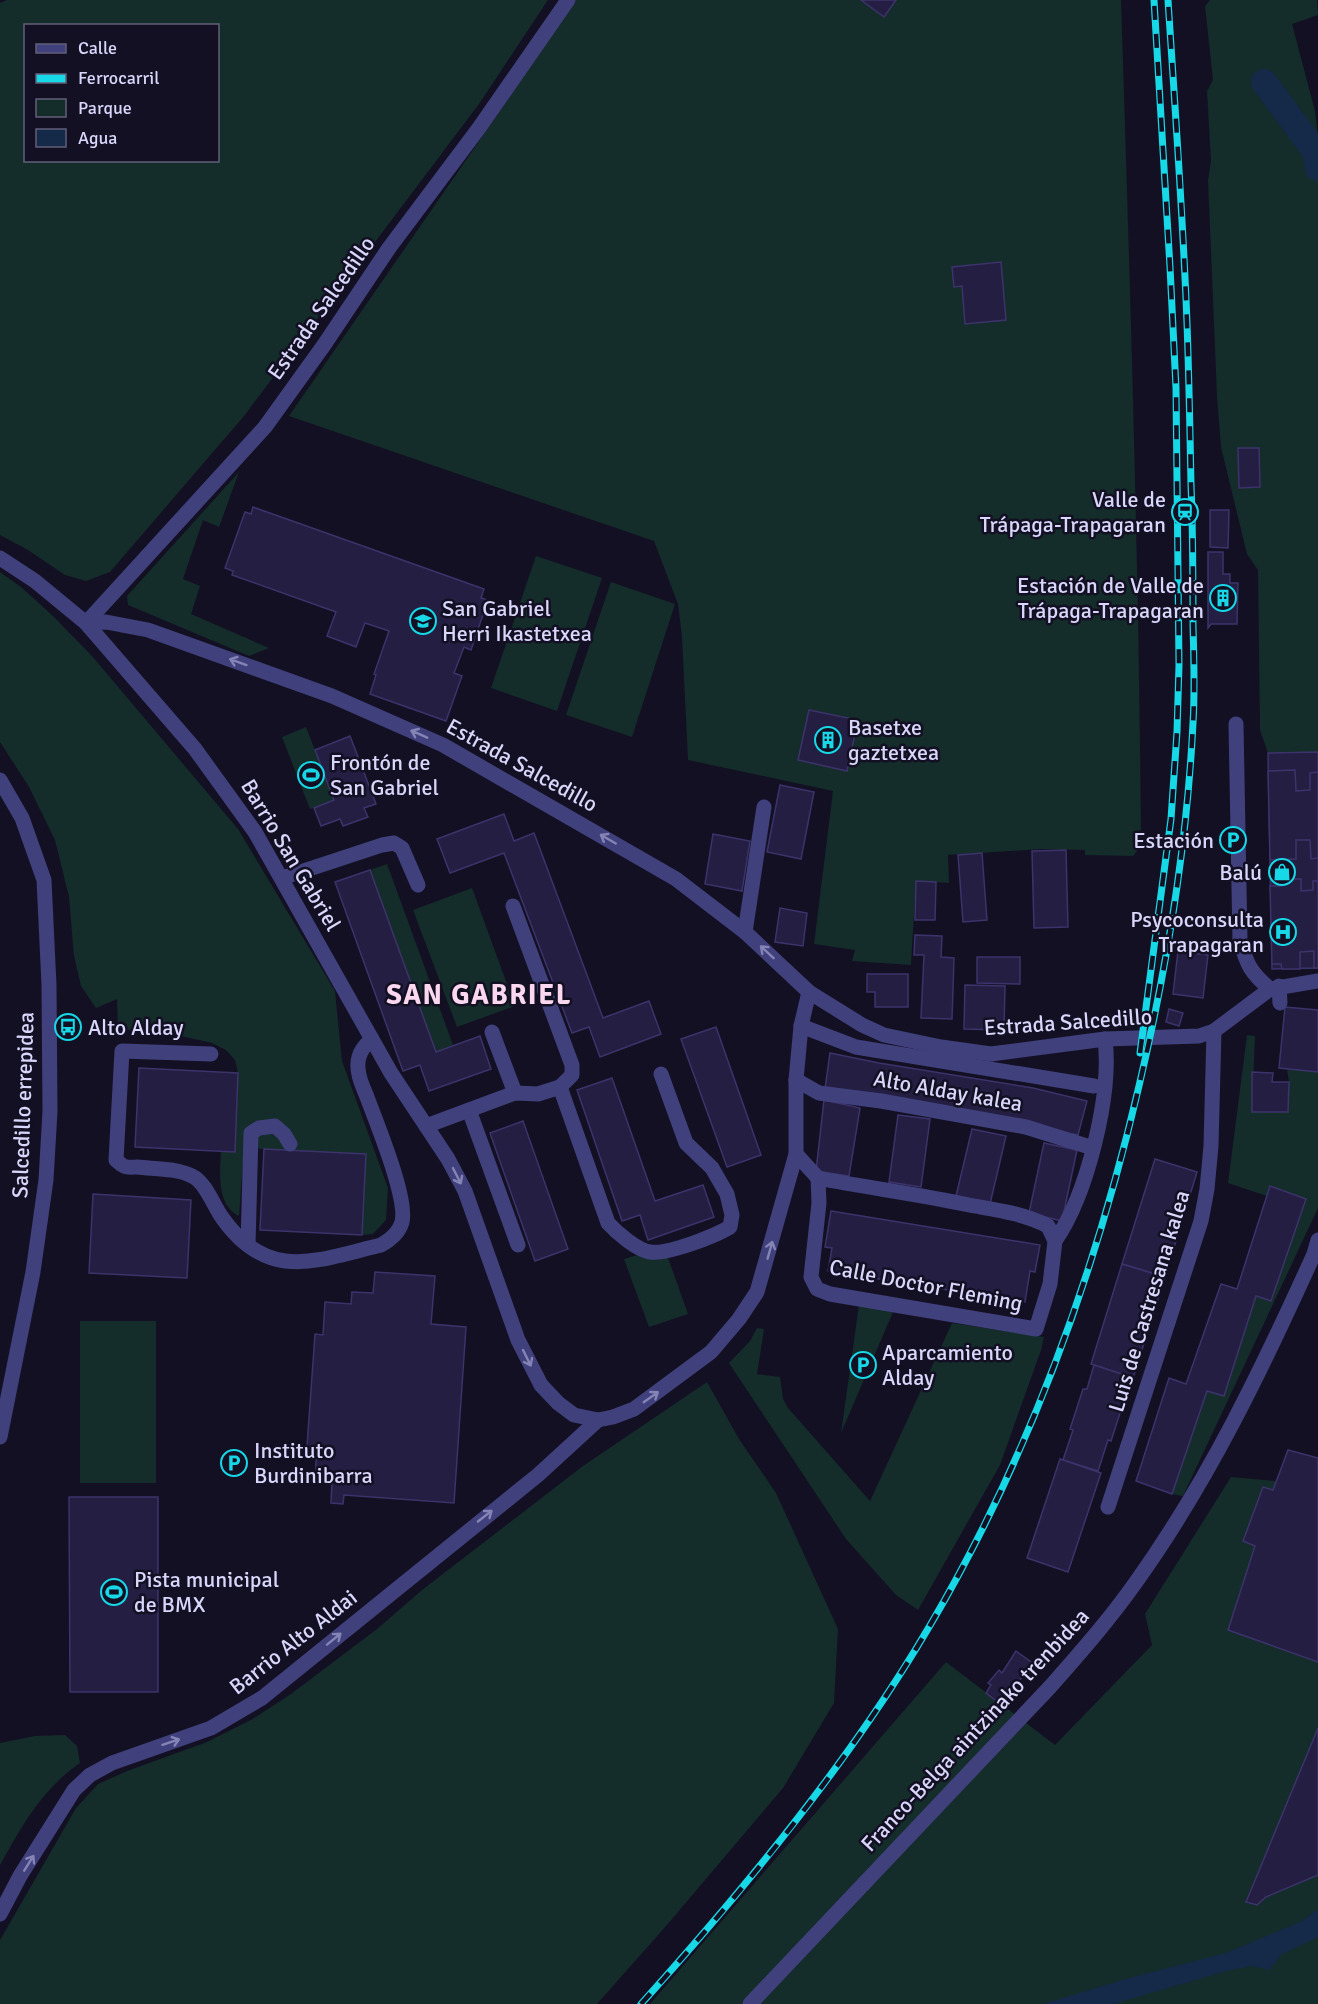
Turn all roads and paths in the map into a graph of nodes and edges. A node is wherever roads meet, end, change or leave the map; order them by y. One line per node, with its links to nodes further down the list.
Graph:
1 (568, 0): 3 (street, Estrada Salcedillo)
2 (0, 558): 3 (street)
3 (86, 623): 7 (street, Barrio San Gabriel); 10 (street, Estrada Salcedillo, one-way to 3)
4 (1236, 724): 12 (street)
5 (0, 780): 37 (street, Salcedillo errepidea)
6 (764, 807): 10 (street)
7 (282, 878): 8 (street); 18 (street, Barrio San Gabriel)
8 (418, 885)
9 (513, 906): 24 (street)
10 (745, 932): 13 (street, Estrada Salcedillo, one-way to 10)
11 (1318, 981): 12 (street)
12 (1274, 987): 14 (street); 16 (street)
13 (809, 992): 15 (street); 19 (street, Estrada Salcedillo)
14 (1280, 1002)
15 (801, 1026): 22 (street); 23 (street, Estrada Salcedillo)
16 (1214, 1031): 19 (street, Estrada Salcedillo); 38 (street, Luis de Castresana kalea)
17 (492, 1032): 25 (street)
18 (372, 1039): 27 (street, Barrio San Gabriel); 34 (street)
19 (1105, 1039): 29 (street)
20 (211, 1054): 34 (street)
21 (662, 1074): 24 (street)
22 (796, 1080): 29 (street, Alto Alday kalea); 30 (street)
23 (1094, 1086)
24 (560, 1087): 25 (street)
25 (515, 1093): 26 (street)
26 (470, 1110): 27 (street); 35 (street)
27 (426, 1126): 36 (street, Barrio San Gabriel, one-way to 36)
28 (290, 1144): 34 (street)
29 (1093, 1148): 33 (street)
30 (796, 1154): 31 (street); 36 (street, one-way to 30)
31 (819, 1178): 33 (street); 33 (street, Calle Doctor Fleming)
32 (1318, 1240): 40 (street, Franco-Belga aintzinako trenbidea)
33 (1055, 1241)
34 (248, 1245)
35 (518, 1245)
36 (598, 1420): 39 (street, Barrio Alto Aldai, one-way to 36)
37 (0, 1437)
38 (1108, 1507)
39 (0, 1914)
40 (750, 2004)

